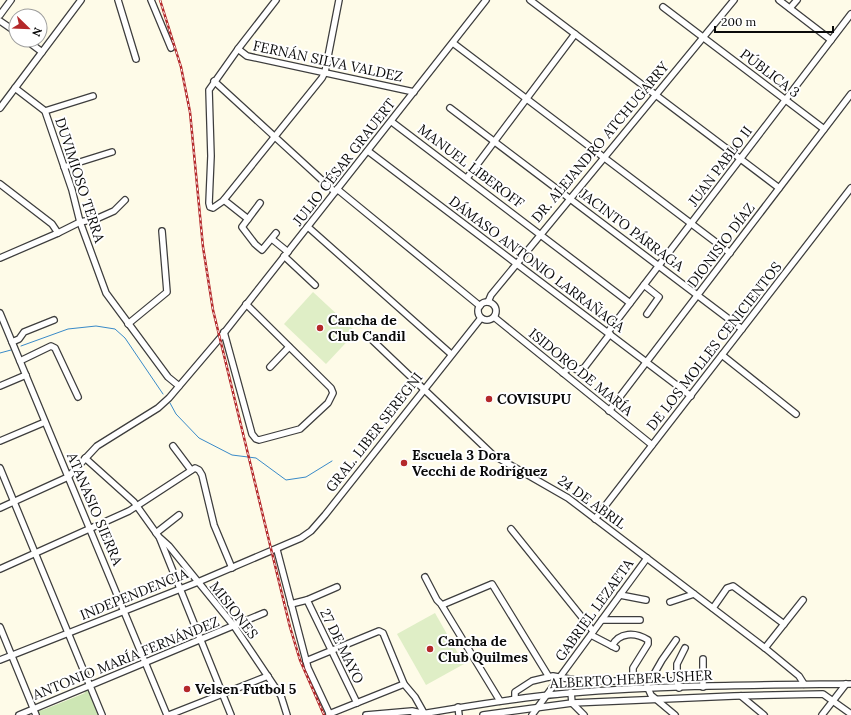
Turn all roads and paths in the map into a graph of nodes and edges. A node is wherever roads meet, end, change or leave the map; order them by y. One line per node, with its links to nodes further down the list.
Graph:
1 (11, 0): 15 (street)
2 (81, 0): 23 (street)
3 (118, 0): 24 (street)
4 (151, 0): 21 (street)
5 (276, 0): 22 (street)
6 (340, 0): 25 (street)
7 (486, 0): 19 (street, JULIO CÉSAR GRAUERT)
8 (532, 0): 16 (street)
9 (734, 0): 17 (street, DR. ALEJANDRO ATCHUGARRY)
10 (779, 0): 13 (street)
11 (797, 0): 13 (street)
12 (663, 6): 17 (street, PÚBLICA 3)
13 (790, 8): 18 (street)
14 (851, 14): 18 (street, JUAN PABLO II)
15 (0, 15)
16 (575, 34): 29 (street); 32 (street)
17 (703, 37): 29 (street, DR. ALEJANDRO ATCHUGARRY); 33 (street, PÚBLICA 3)
18 (831, 40): 33 (street, JUAN PABLO II)
19 (453, 43): 28 (street, JULIO CÉSAR GRAUERT); 32 (street)
20 (37, 48): 23 (street)
21 (171, 48)
22 (238, 49): 25 (street, FERNÁN SILVA VALDEZ); 26 (street)
23 (42, 52): 27 (street)
24 (136, 59)
25 (326, 72): 28 (street, FERNÁN SILVA VALDEZ); 39 (street)
26 (214, 81): 39 (street); 53 (street)
27 (15, 88): 34 (street); 36 (street, DUVIMIOSO TERRA)
28 (414, 92): 37 (street, JULIO CÉSAR GRAUERT)
29 (655, 94): 43 (street, DR. ALEJANDRO ATCHUGARRY); 44 (street)
30 (851, 94): 38 (street, DIONISIO DÍAZ)
31 (93, 96): 36 (street)
32 (526, 99): 40 (street); 43 (street)
33 (786, 100): 38 (street, PÚBLICA 3); 44 (street, JUAN PABLO II)
34 (0, 108)
35 (450, 108): 40 (street, JACINTO PÁRRAGA)
36 (45, 111): 45 (street, DUVIMIOSO TERRA)
37 (392, 122): 41 (street, JULIO CÉSAR GRAUERT); 46 (street, MANUEL LIBEROFF)
38 (824, 128): 48 (street, DIONISIO DÍAZ)
39 (274, 137): 50 (street); 53 (street)
40 (495, 142): 46 (street); 51 (street, JACINTO PÁRRAGA)
41 (368, 151): 50 (street, JULIO CÉSAR GRAUERT); 67 (street, DÁMASO ANTONIO LARRAÑAGA)
42 (112, 152): 45 (street)
43 (603, 157): 51 (street, DR. ALEJANDRO ATCHUGARRY); 57 (street)
44 (740, 159): 48 (street); 57 (street, JUAN PABLO II)
45 (64, 167): 56 (street, DUVIMIOSO TERRA)
46 (467, 178): 62 (street, MANUEL LIBEROFF)
47 (0, 184): 60 (street)
48 (779, 188): 64 (street, DIONISIO DÍAZ)
49 (851, 188): 82 (street, DE LOS MOLLES CENICIENTOS)
50 (336, 191): 58 (street, JULIO CÉSAR GRAUERT); 75 (street)
51 (569, 198): 62 (street, DR. ALEJANDRO ATCHUGARRY); 68 (street, JACINTO PÁRRAGA)
52 (125, 200): 56 (street)
53 (224, 200): 55 (street)
54 (260, 203): 55 (street)
55 (248, 219): 63 (street)
56 (80, 222): 60 (street); 81 (street, DUVIMIOSO TERRA)
57 (691, 224): 64 (street); 68 (street, JUAN PABLO II)
58 (308, 227): 65 (street, JULIO CÉSAR GRAUERT); 88 (street)
59 (162, 231): 81 (street)
60 (58, 233): 66 (street)
61 (276, 233): 63 (street)
62 (540, 234): 67 (street, DR. ALEJANDRO ATCHUGARRY); 73 (street, MANUEL LIBEROFF)
63 (272, 238): 65 (street)
64 (730, 253): 71 (street, DIONISIO DÍAZ)
65 (286, 254): 69 (street); 74 (street, JULIO CÉSAR GRAUERT)
66 (0, 258)
67 (516, 264): 72 (street, DR. ALEJANDRO ATCHUGARRY); 84 (street, DÁMASO ANTONIO LARRAÑAGA)
68 (659, 266): 70 (street, JUAN PABLO II); 71 (street, JACINTO PÁRRAGA)
69 (315, 285)
70 (644, 285): 73 (street, JUAN PABLO II); 77 (street)
71 (697, 295): 82 (street, JACINTO PÁRRAGA); 91 (street, DIONISIO DÍAZ)
72 (488, 302): 75 (street); 78 (street)
73 (630, 303): 84 (street, JUAN PABLO II)
74 (246, 304): 83 (street, JULIO CÉSAR GRAUERT); 87 (street)
75 (480, 306): 79 (street)
76 (0, 314): 86 (street, ATANASIO SIERRA)
77 (647, 314)
78 (494, 316): 79 (street); 93 (street, ISIDORO DE MARÍA)
79 (481, 318): 88 (street, GRAL. LIBER SEREGNI)
80 (54, 320): 86 (street)
81 (128, 324): 96 (street, DUVIMIOSO TERRA)
82 (742, 329): 89 (street, DE LOS MOLLES CENICIENTOS)
83 (224, 332): 87 (street); 96 (street, JULIO CÉSAR GRAUERT)
84 (609, 333): 91 (street, DÁMASO ANTONIO LARRAÑAGA); 93 (street, JUAN PABLO II)
85 (368, 337): 97 (street, 24 DE ABRIL)
86 (12, 342): 90 (street, ATANASIO SIERRA)
87 (289, 347): 92 (street)
88 (451, 354): 97 (street, GRAL. LIBER SEREGNI)
89 (722, 355): 98 (street, DE LOS MOLLES CENICIENTOS); 101 (street)
90 (20, 361): 94 (street, ATANASIO SIERRA); 99 (street)
91 (647, 363): 98 (street, DÁMASO ANTONIO LARRAÑAGA); 100 (street, DIONISIO DÍAZ)
92 (270, 367)
93 (563, 373): 100 (street, ISIDORO DE MARÍA)
94 (26, 375): 95 (street); 102 (street, ATANASIO SIERRA)
95 (0, 386)
96 (179, 386): 106 (street, JULIO CÉSAR GRAUERT)
97 (423, 389): 114 (street, 24 DE ABRIL); 118 (street, GRAL. LIBER SEREGNI)
98 (690, 396): 104 (street, DE LOS MOLLES CENICIENTOS)
99 (78, 397)
100 (609, 411): 104 (street, ISIDORO DE MARÍA)
101 (796, 414)
102 (46, 422): 103 (street); 109 (street, ATANASIO SIERRA)
103 (0, 441)
104 (652, 445): 114 (street, DE LOS MOLLES CENICIENTOS)
105 (173, 446): 108 (street)
106 (85, 458): 109 (street, JULIO CÉSAR GRAUERT); 111 (street, MISIONES)
107 (0, 468): 110 (street)
108 (191, 470): 111 (street); 121 (street)
109 (68, 477): 110 (street); 115 (street, ATANASIO SIERRA)
110 (14, 501): 112 (street); 119 (street)
111 (137, 506): 115 (street); 117 (street, MISIONES)
112 (0, 508)
113 (179, 515): 117 (street)
114 (595, 519): 120 (street, 24 DE ABRIL)
115 (90, 529): 119 (street); 136 (street, ATANASIO SIERRA)
116 (511, 529): 143 (street)
117 (158, 535): 124 (street, MISIONES); 126 (street)
118 (277, 550): 121 (street, INDEPENDENCIA); 133 (street)
119 (35, 553): 122 (street); 144 (street)
120 (647, 558): 127 (street, 24 DE ABRIL); 128 (street, GABRIEL LEZAETA)
121 (232, 568): 124 (street, INDEPENDENCIA)
122 (0, 569)
123 (425, 577): 134 (street)
124 (198, 582): 126 (street, INDEPENDENCIA); 141 (street, MISIONES)
125 (337, 587): 129 (street)
126 (179, 589): 136 (street, INDEPENDENCIA); 145 (street)
127 (694, 594): 132 (street); 135 (street, 24 DE ABRIL)
128 (620, 595): 130 (street); 138 (street, GABRIEL LEZAETA)
129 (307, 600): 133 (street); 149 (street, 27 DE MAYO)
130 (646, 600)
131 (803, 600): 140 (street)
132 (670, 602)
133 (291, 604): 153 (street)
134 (442, 605): 157 (street); 180 (street)
135 (712, 608): 140 (street); 148 (street, 24 DE ABRIL)
136 (124, 611): 144 (street, INDEPENDENCIA); 154 (street, ATANASIO SIERRA)
137 (264, 613): 141 (street, ANTONIO MARÍA FERNÁNDEZ)
138 (602, 620): 139 (street); 143 (street, GABRIEL LEZAETA)
139 (640, 620)
140 (784, 624): 148 (street)
141 (234, 626): 145 (street, ANTONIO MARÍA FERNÁNDEZ); 155 (street, MISIONES)
142 (0, 627): 150 (street)
143 (592, 633): 156 (street, GABRIEL LEZAETA); 159 (street)
144 (68, 634): 150 (street, INDEPENDENCIA); 165 (street)
145 (201, 640): 154 (street, ANTONIO MARÍA FERNÁNDEZ); 171 (street)
146 (676, 640): 161 (street)
147 (684, 648): 158 (street)
148 (765, 648): 162 (street, 24 DE ABRIL)
149 (332, 650): 153 (street); 160 (street); 181 (street, 27 DE MAYO)
150 (12, 655): 152 (street, INDEPENDENCIA); 185 (street)
151 (703, 659): 168 (street)
152 (0, 660)
153 (306, 661): 187 (street)
154 (146, 663): 165 (street, ANTONIO MARÍA FERNÁNDEZ); 191 (street, ATANASIO SIERRA)
155 (268, 676): 171 (street); 193 (street, MISIONES)
156 (560, 676): 157 (street); 159 (street); 173 (street, GABRIEL LEZAETA)
157 (549, 677): 176 (street)
158 (677, 681): 161 (street); 169 (street)
159 (633, 682): 161 (street)
160 (404, 684): 181 (street); 186 (street)
161 (648, 684): 169 (street, ALBERTO HEBER USHER); 170 (street, ALBERTO HEBER USHER); 178 (street)
162 (804, 684): 163 (street, ALBERTO HEBER USHER); 166 (street, ALBERTO HEBER USHER)
163 (816, 684): 164 (street, ALBERTO HEBER USHER); 172 (street)
164 (848, 684): 179 (street)
165 (90, 686): 185 (street, ANTONIO MARÍA FERNÁNDEZ); 190 (street)
166 (734, 686): 168 (street, ALBERTO HEBER USHER); 174 (street)
167 (693, 687): 168 (street, ALBERTO HEBER USHER); 169 (street, ALBERTO HEBER USHER); 177 (street)
168 (703, 687)
169 (679, 688)
170 (571, 692): 173 (street, ALBERTO HEBER USHER); 182 (street)
171 (222, 694): 191 (street); 192 (street)
172 (816, 694): 175 (street, ALBERTO HEBER USHER); 179 (street, ALBERTO HEBER USHER)
173 (546, 695): 176 (street, ALBERTO HEBER USHER); 184 (street, GABRIEL LEZAETA)
174 (734, 696): 175 (street, ALBERTO HEBER USHER); 177 (street, ALBERTO HEBER USHER)
175 (741, 696): 201 (street)
176 (514, 698): 180 (street, ALBERTO HEBER USHER)
177 (694, 698): 178 (street, ALBERTO HEBER USHER)
178 (655, 699): 182 (street, ALBERTO HEBER USHER); 200 (street)
179 (834, 700): 188 (street); 202 (street)
180 (500, 701): 183 (street, ALBERTO HEBER USHER)
181 (356, 703): 187 (street)
182 (572, 703): 184 (street, ALBERTO HEBER USHER); 199 (street)
183 (458, 707): 186 (street, ALBERTO HEBER USHER); 196 (street)
184 (537, 708): 197 (street, ALBERTO HEBER USHER); 198 (street, GABRIEL LEZAETA)
185 (34, 712): 189 (street, ANTONIO MARÍA FERNÁNDEZ)
186 (424, 713): 194 (street); 195 (street, ALBERTO HEBER USHER)
187 (330, 714)
188 (851, 714)
189 (19, 715)
190 (102, 715)
191 (168, 715)
192 (231, 715)
193 (287, 715)
194 (366, 715)
195 (414, 715)
196 (459, 715)
197 (483, 715)
198 (532, 715)
199 (584, 715)
200 (675, 715)
201 (764, 715)
202 (822, 715)

